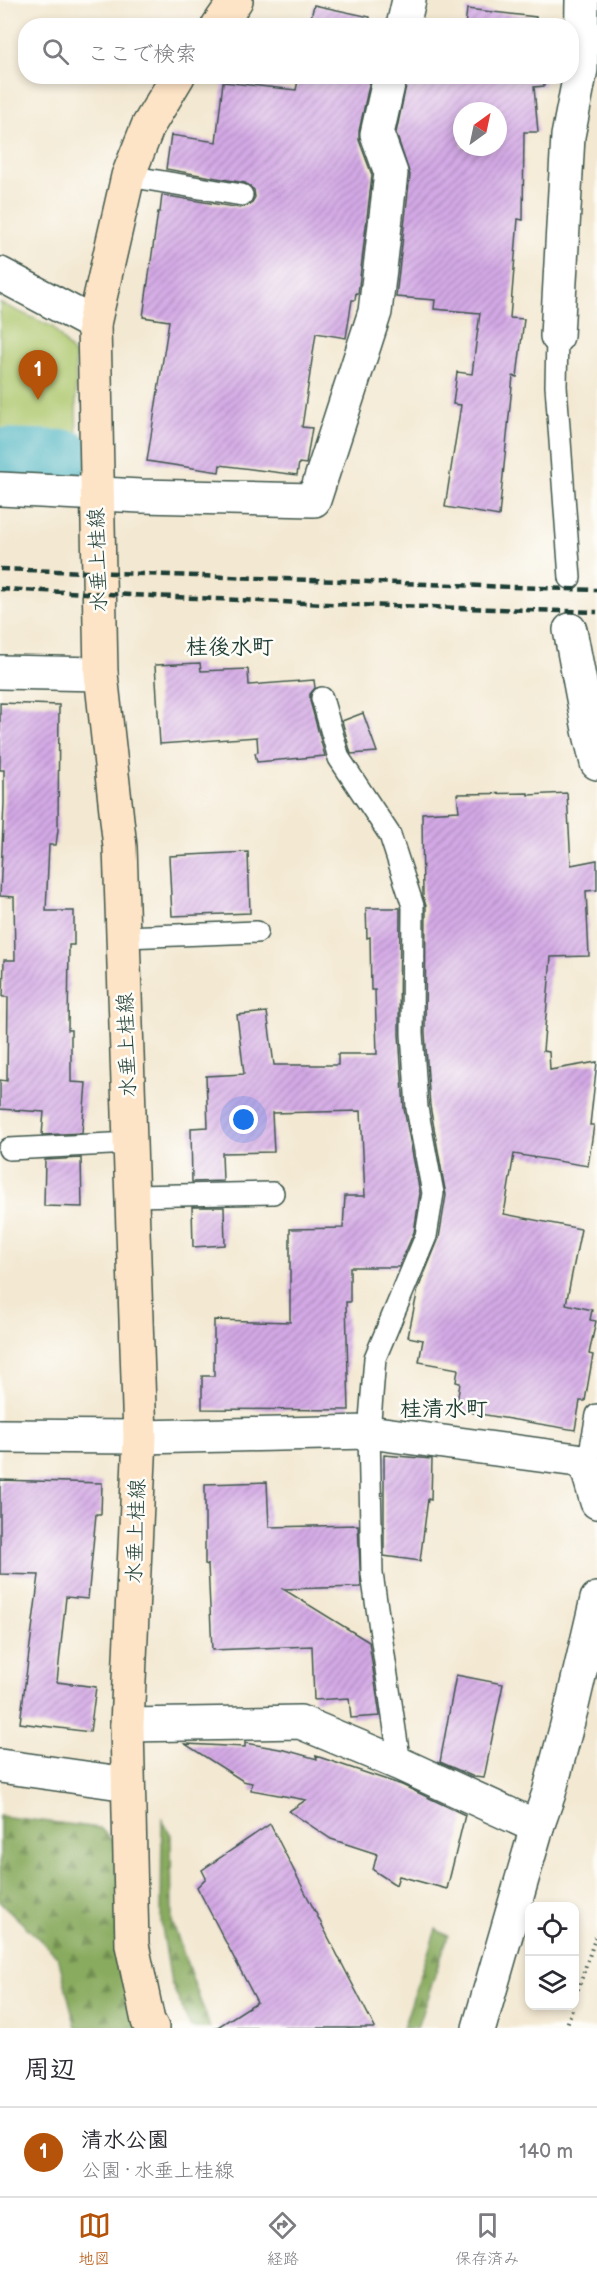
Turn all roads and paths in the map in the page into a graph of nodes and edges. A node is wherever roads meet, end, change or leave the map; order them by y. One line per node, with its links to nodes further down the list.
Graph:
1 (236, 0): 4 (main road)
2 (409, 0): 5 (street)
3 (582, 0): 6 (street)
4 (224, 18)
5 (405, 18)
6 (589, 71): 13 (street)
7 (173, 84): 9 (main road, 水垂上桂線)
8 (388, 84): 15 (street)
9 (128, 176): 10 (lane); 12 (main road, 水垂上桂線)
10 (242, 195)
11 (0, 274): 12 (street)
12 (94, 324): 15 (main road, 水垂上桂線)
13 (556, 336): 16 (lane)
14 (0, 489): 15 (street)
15 (96, 495): 19 (main road, 水垂上桂線)
16 (570, 578)
17 (570, 630): 21 (street)
18 (0, 672): 19 (street)
19 (101, 674): 23 (main road, 水垂上桂線)
20 (322, 698): 29 (lane)
21 (597, 763)
22 (257, 932): 23 (lane)
23 (124, 937): 24 (main road, 水垂上桂線)
24 (131, 1143): 25 (lane); 27 (main road, 水垂上桂線)
25 (9, 1149)
26 (273, 1193): 27 (lane)
27 (133, 1196): 31 (main road, 水垂上桂線)
28 (597, 1415): 32 (lane)
29 (369, 1432): 31 (street); 32 (street); 36 (lane)
30 (0, 1436): 31 (street)
31 (140, 1437): 35 (main road, 水垂上桂線)
32 (587, 1468): 33 (street)
33 (597, 1502)
34 (597, 1599): 39 (street)
35 (127, 1725): 36 (street); 38 (main road, 水垂上桂線)
36 (400, 1764): 39 (street)
37 (0, 1766): 38 (street)
38 (128, 1784): 43 (main road, 水垂上桂線)
39 (537, 1827): 44 (street)
40 (597, 1933): 41 (path)
41 (579, 1988)
42 (572, 2010): 45 (path)
43 (152, 2028)
44 (479, 2028)
45 (566, 2028)

